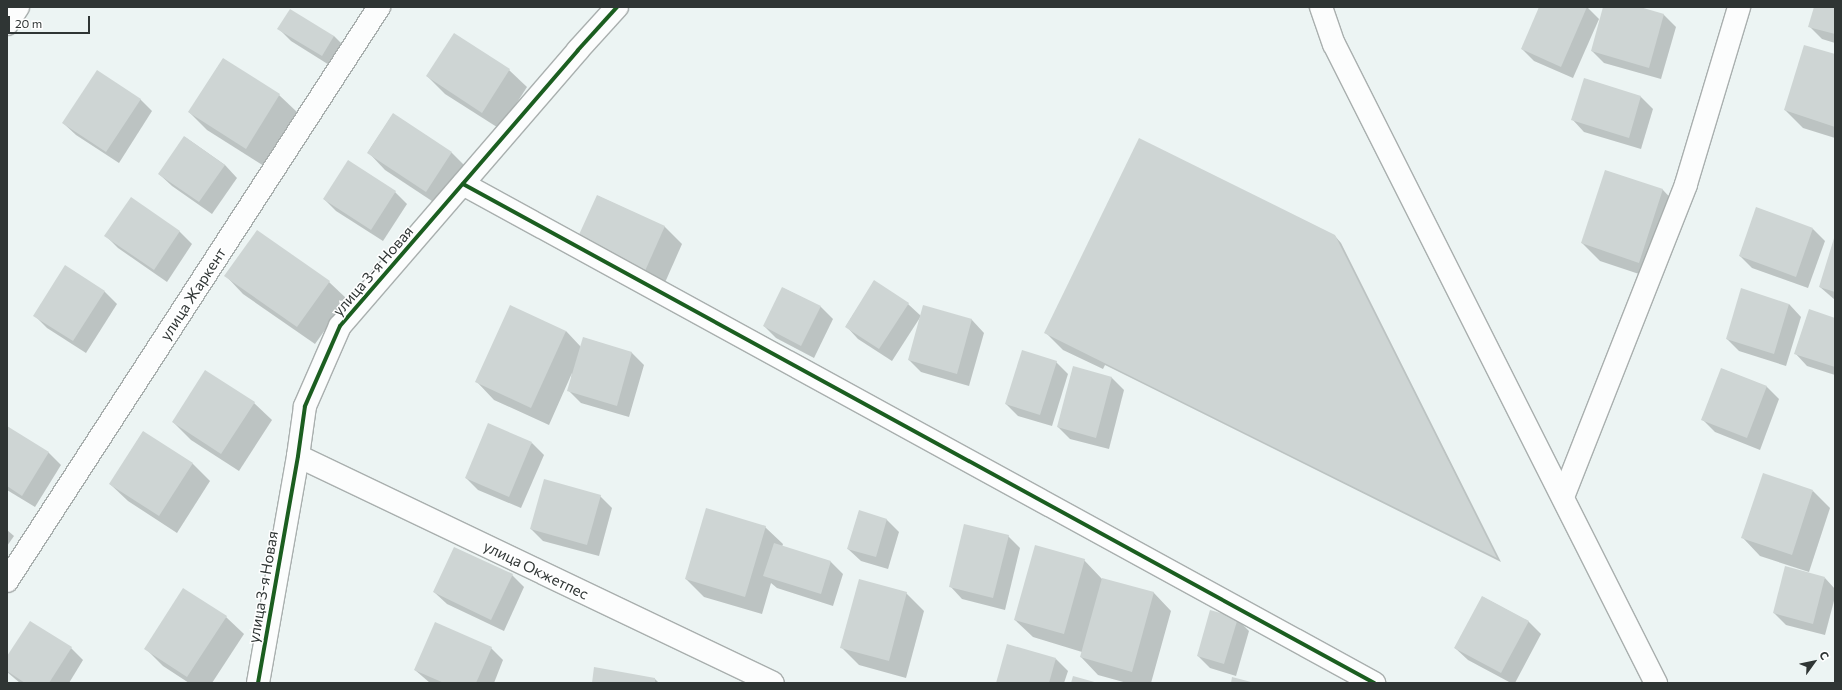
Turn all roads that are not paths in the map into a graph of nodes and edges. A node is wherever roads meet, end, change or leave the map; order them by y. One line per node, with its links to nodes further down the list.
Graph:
1 (18, 7): 6 (street)
2 (379, 7): 10 (street, улица Жаркент)
3 (617, 7): 7 (street, улица 3-я Новая)
4 (1321, 7): 9 (street)
5 (1739, 7): 9 (street)
6 (7, 24)
7 (463, 184): 8 (street, улица 3-я Новая); 13 (street)
8 (298, 456): 11 (street, улица 3-я Новая); 12 (street, улица Окжетпес)
9 (1562, 497): 14 (street)
10 (7, 580)
11 (258, 683)
12 (773, 683)
13 (1374, 683)
14 (1656, 683)

